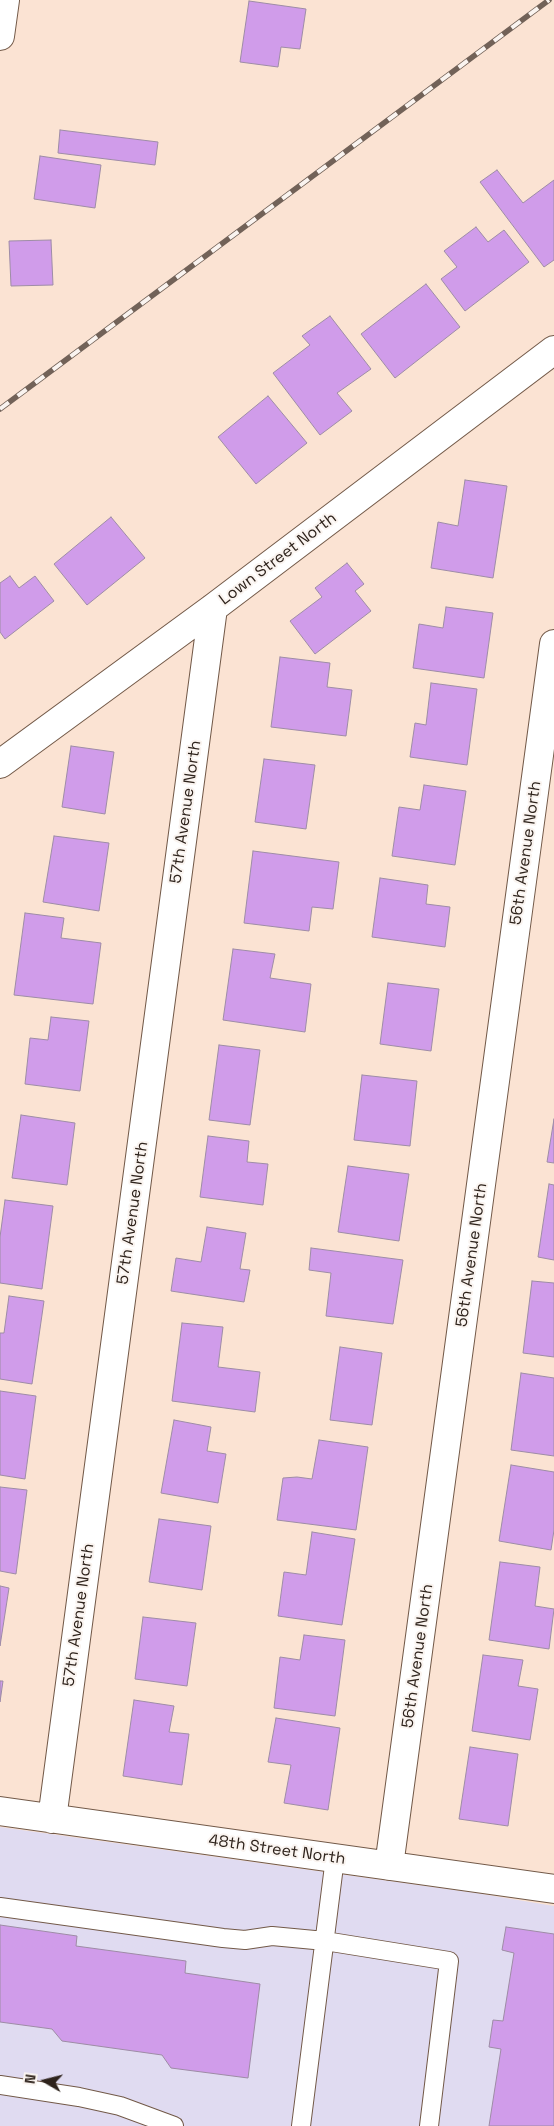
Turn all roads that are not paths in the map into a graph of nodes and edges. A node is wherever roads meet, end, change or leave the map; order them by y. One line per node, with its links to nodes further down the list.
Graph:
1 (5, 0): 2 (street)
2 (0, 36)
3 (554, 350): 4 (street, Lown Street North)
4 (213, 608): 6 (street, Lown Street North); 8 (street, 57th Avenue North)
5 (554, 644): 10 (street, 56th Avenue North)
6 (0, 764)
7 (0, 1812): 8 (street, 48th Street North)
8 (52, 1819): 9 (street, 48th Street North)
9 (335, 1858): 10 (street, 48th Street North); 13 (lane)
10 (389, 1866): 11 (street, 48th Street North)
11 (554, 1889)
12 (0, 1907): 13 (lane)
13 (325, 1941): 16 (lane); 17 (lane)
14 (0, 2085): 15 (lane)
15 (174, 2126)
16 (301, 2126)
17 (429, 2126)

